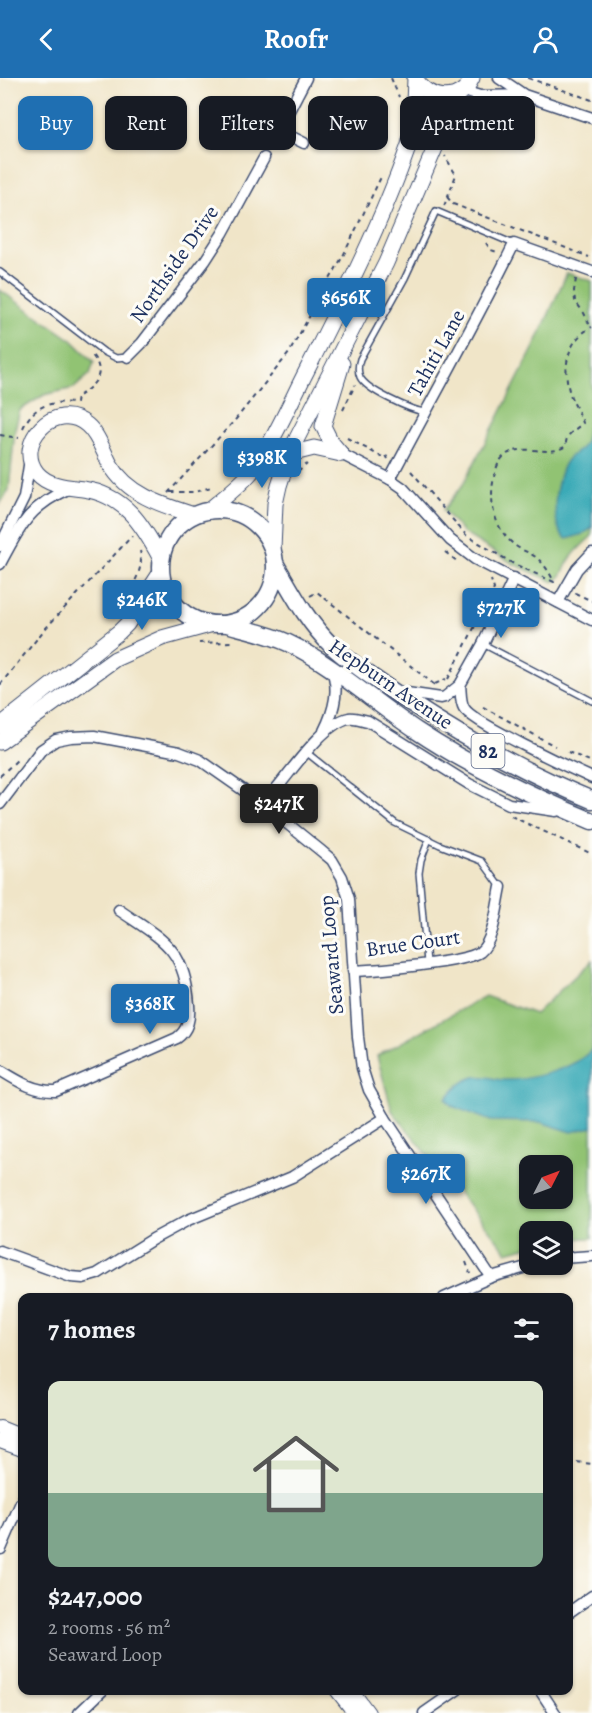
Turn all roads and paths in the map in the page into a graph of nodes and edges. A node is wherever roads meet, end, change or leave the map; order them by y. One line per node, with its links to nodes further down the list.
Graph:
1 (306, 78): 11 (street)
2 (392, 78): 9 (path)
3 (499, 78): 7 (street)
4 (528, 78): 8 (path)
5 (415, 79): 6 (main road); 34 (main road)
6 (464, 88): 7 (street); 22 (main road)
7 (524, 95): 10 (street)
8 (592, 100)
9 (400, 104)
10 (592, 118)
11 (304, 143)
12 (264, 158): 23 (street, Northside Drive)
13 (382, 173): 32 (path)
14 (447, 197): 16 (path)
15 (514, 244): 18 (street); 24 (street, Tahiti Lane); 24 (lane)
16 (582, 255): 17 (path); 18 (path)
17 (592, 258)
18 (579, 268): 20 (street); 21 (path)
19 (0, 272): 23 (lane)
20 (592, 272)
21 (592, 327): 30 (path)
22 (352, 331): 27 (main road); 28 (main road)
23 (128, 357)
24 (425, 412): 31 (street, Tahiti Lane)
25 (0, 435): 26 (path)
26 (19, 438)
27 (290, 452): 28 (main road); 39 (main road)
28 (341, 454): 31 (street)
29 (31, 457): 33 (main road, 82); 34 (main road, 82); 36 (street)
30 (411, 471)
31 (390, 479): 43 (street)
32 (220, 483)
33 (70, 488): 41 (street); 42 (main road, 82)
34 (201, 513): 39 (main road, 82); 42 (main road)
35 (133, 534): 53 (path)
36 (0, 546)
37 (442, 549): 40 (path)
38 (592, 553): 45 (street)
39 (274, 556): 47 (main road); 54 (main road, Hepburn Avenue / 82)
40 (460, 563)
41 (0, 564)
42 (161, 565): 47 (main road, 82); 57 (main road)
43 (514, 578): 45 (street); 48 (street)
44 (490, 579): 50 (path)
45 (558, 602): 46 (street)
46 (592, 620)
47 (220, 624): 49 (main road, Hepburn Avenue / 82); 59 (main road)
48 (483, 644): 52 (street); 55 (lane)
49 (332, 671): 58 (street); 66 (main road, Hepburn Avenue / 82)
50 (448, 679): 51 (path); 52 (path)
51 (435, 684)
52 (460, 685): 54 (street); 62 (street)
53 (0, 686)
54 (391, 690): 63 (main road, Hepburn Avenue / 82)
55 (592, 701)
56 (482, 707): 61 (path)
57 (0, 726)
58 (321, 736): 60 (street); 66 (street)
59 (0, 742)
60 (306, 753): 65 (street); 68 (lane)
61 (592, 762)
62 (592, 778)
63 (592, 800)
64 (0, 804): 65 (street, Seaward Loop)
65 (263, 804): 72 (street, Seaward Loop)
66 (574, 813): 67 (main road, Hepburn Avenue / 82)
67 (592, 821)
68 (429, 839): 69 (lane); 71 (lane)
69 (501, 887): 71 (street, Brue Court)
70 (119, 910): 73 (street)
71 (427, 963): 72 (street, Brue Court)
72 (353, 970): 74 (street, Seaward Loop)
73 (0, 1070)
74 (385, 1118): 75 (street); 80 (street, Seaward Loop)
75 (0, 1251)
76 (465, 1256): 81 (path)
77 (592, 1256): 78 (street)
78 (573, 1257)
79 (519, 1269): 80 (street)
80 (491, 1277): 81 (street)
81 (476, 1283): 82 (street)
82 (455, 1293)
83 (0, 1428): 84 (street)
84 (18, 1435)
85 (0, 1441): 86 (street)
86 (18, 1448)
87 (573, 1462): 88 (path)
88 (592, 1464)
89 (18, 1509): 90 (street)
90 (1, 1549)
91 (592, 1596): 92 (street)
92 (573, 1609)
93 (98, 1695): 98 (street)
94 (341, 1695): 99 (street)
95 (355, 1695): 100 (street)
96 (450, 1695): 101 (street)
97 (543, 1695): 102 (street)
98 (79, 1713)
99 (354, 1713)
100 (368, 1713)
101 (424, 1713)
102 (555, 1713)

